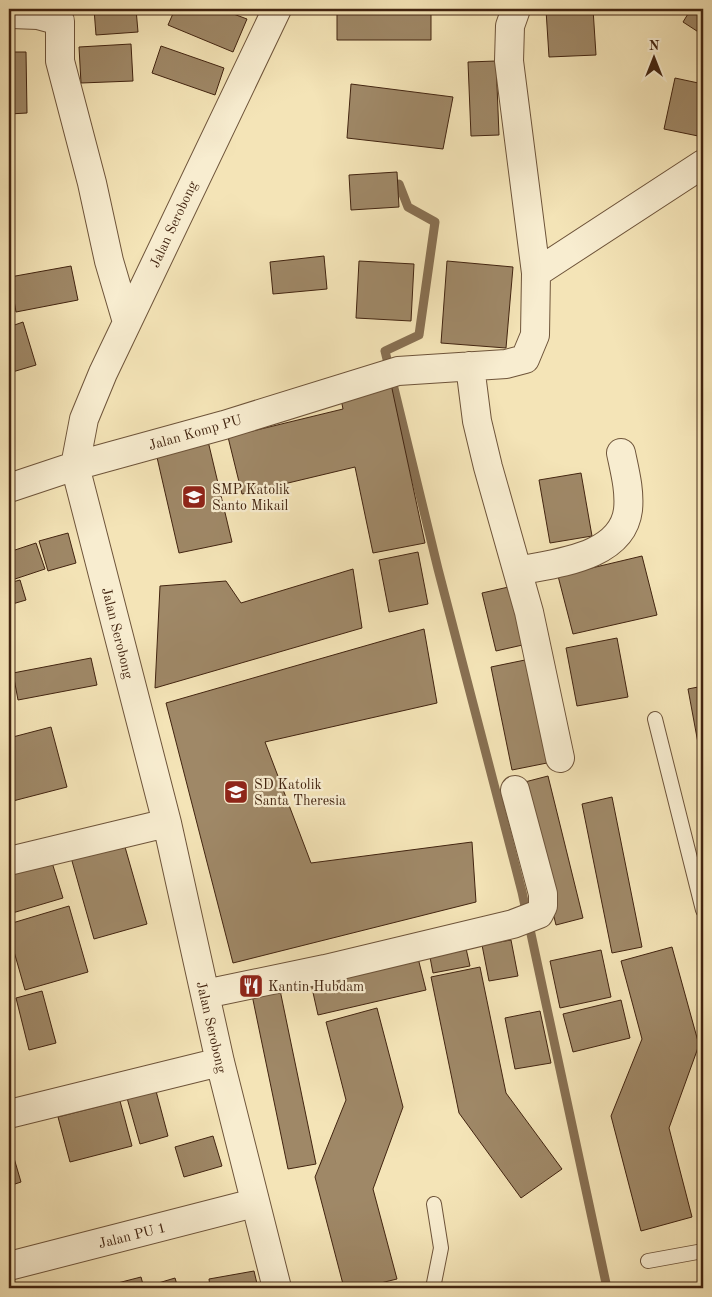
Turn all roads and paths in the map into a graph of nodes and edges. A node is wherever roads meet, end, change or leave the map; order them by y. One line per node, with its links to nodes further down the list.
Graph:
1 (277, 9): 6 (street, Jalan Serobong)
2 (516, 9): 5 (street)
3 (9, 12): 6 (street)
4 (703, 164): 5 (street)
5 (536, 273): 7 (street, Jalan Komp PU)
6 (127, 322): 9 (street, Jalan Serobong)
7 (470, 366): 9 (street, Jalan Komp PU); 11 (street)
8 (621, 453): 11 (street)
9 (75, 466): 10 (street, Jalan Komp PU); 15 (street, Jalan Serobong)
10 (9, 488)
11 (518, 571): 13 (street)
12 (655, 720): 17 (lane)
13 (560, 758)
14 (515, 790): 18 (street)
15 (167, 823): 16 (street); 18 (street, Jalan Serobong)
16 (9, 861)
17 (703, 910)
18 (205, 994): 19 (street, Jalan Serobong)
19 (220, 1062): 20 (street); 21 (street, Jalan Serobong)
20 (9, 1114)
21 (254, 1203): 25 (street, Jalan PU 1); 26 (street, Jalan Serobong)
22 (434, 1204): 27 (lane)
23 (703, 1251): 24 (lane)
24 (648, 1261)
25 (9, 1266)
26 (277, 1288)
27 (433, 1288)

